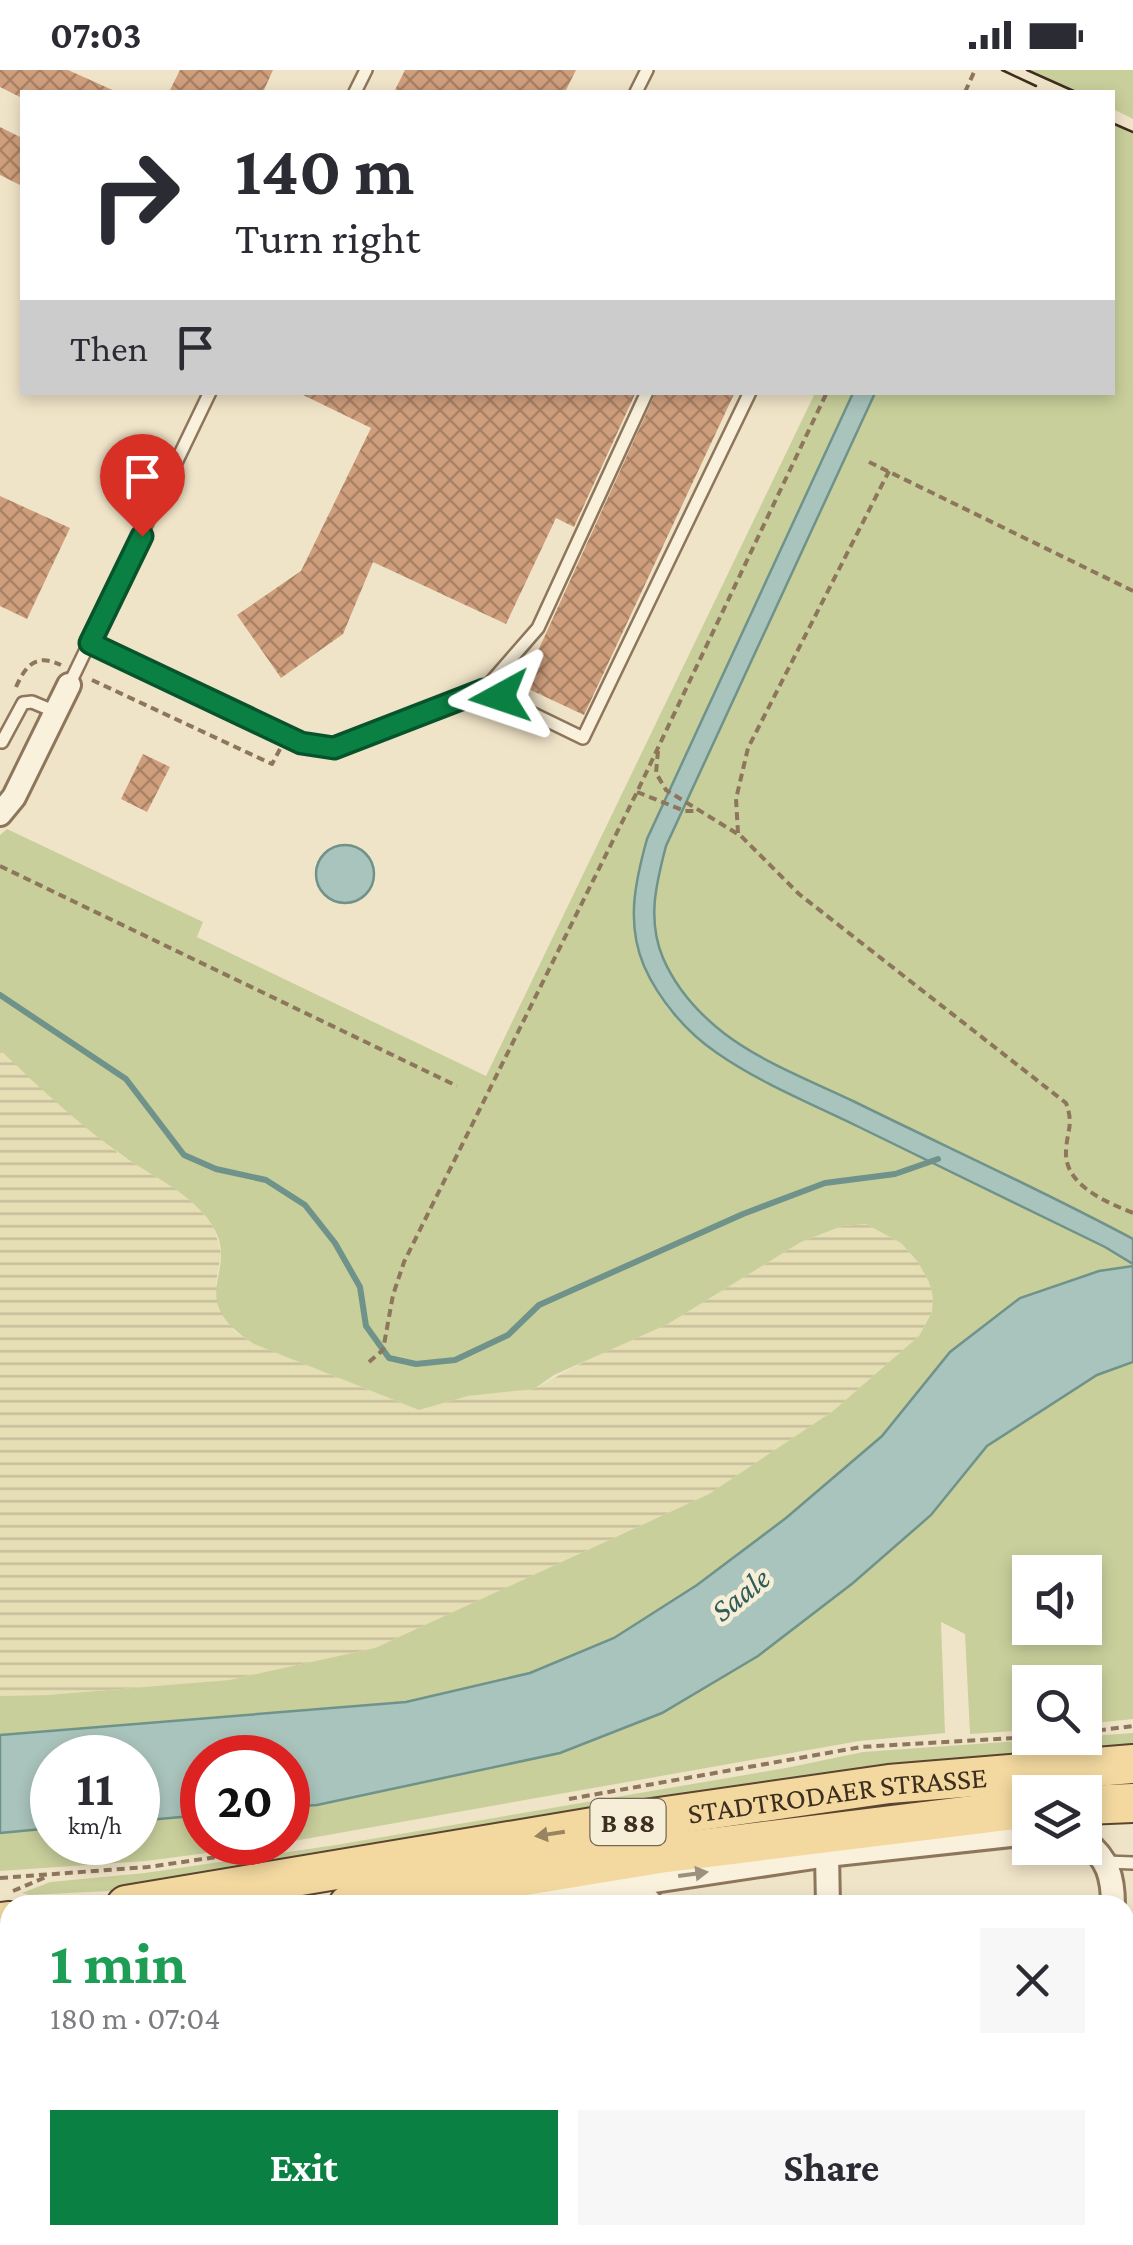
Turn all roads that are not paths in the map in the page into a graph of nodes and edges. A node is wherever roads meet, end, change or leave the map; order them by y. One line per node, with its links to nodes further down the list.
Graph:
1 (209, 395): 4 (lane)
2 (645, 395): 6 (lane)
3 (749, 395): 6 (lane)
4 (90, 643): 5 (lane); 6 (lane)
5 (72, 678): 7 (street)
6 (484, 690)
7 (56, 712): 8 (lane); 9 (street)
8 (2, 742)
9 (2, 809)
10 (1133, 1764): 19 (main road, STADTRODAER STRASSE / B 88, one-way to 19)
11 (1133, 1803): 12 (main road)
12 (1102, 1804)
13 (1012, 1810): 20 (main road, STADTRODAER STRASSE / B 88)
14 (1012, 1835): 15 (street)
15 (827, 1855): 21 (street, one-way to 15); 22 (street)
16 (1102, 1858): 17 (street)
17 (1106, 1862): 18 (lane); 23 (street)
18 (1133, 1863)
19 (186, 1895)
20 (409, 1895)
21 (656, 1895)
22 (828, 1895)
23 (1113, 1895)

